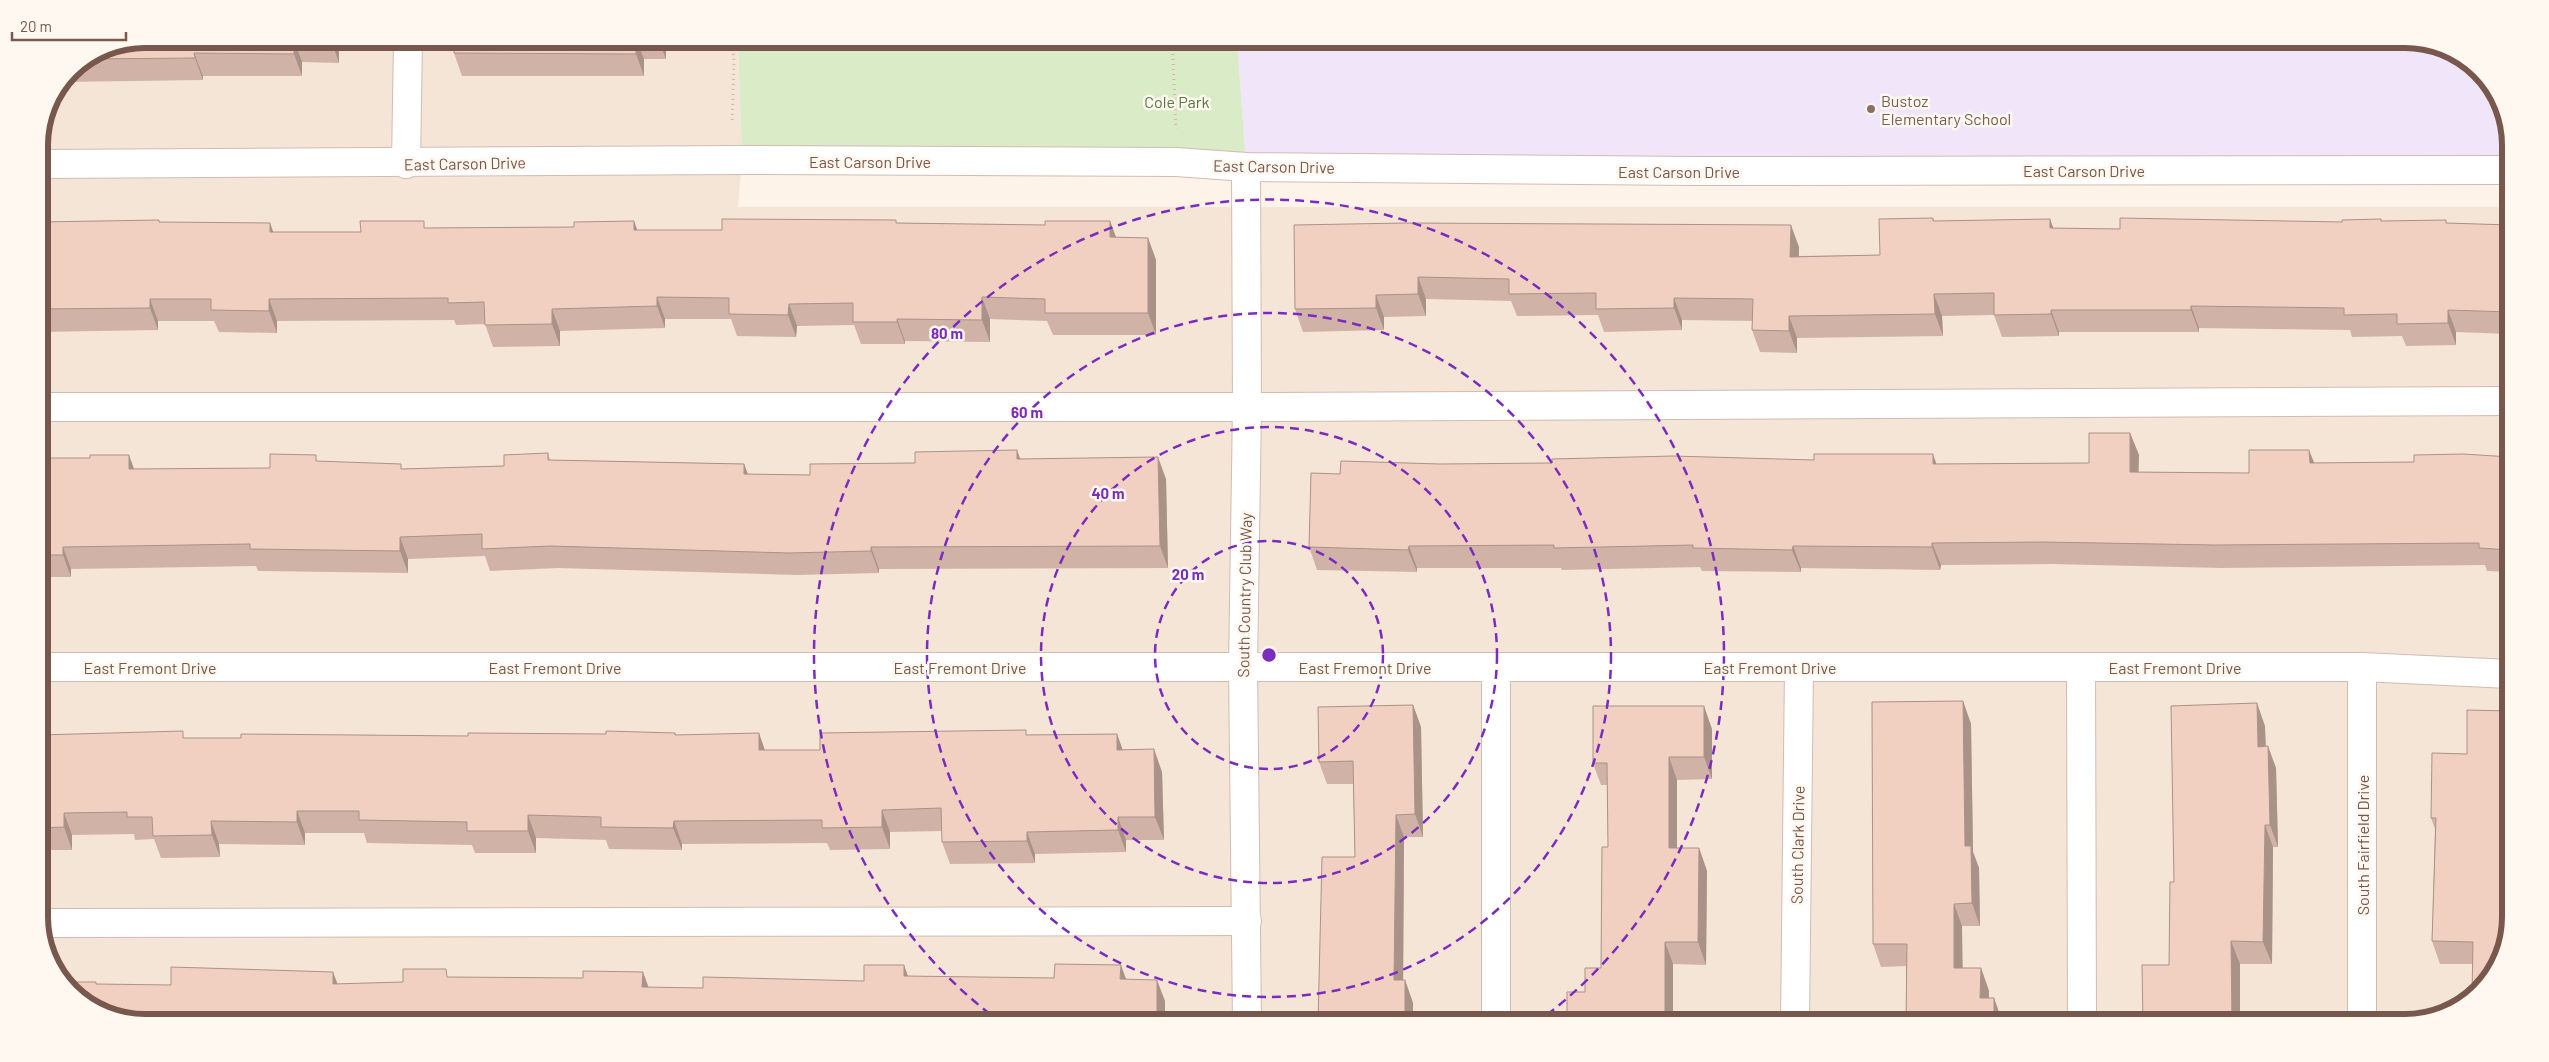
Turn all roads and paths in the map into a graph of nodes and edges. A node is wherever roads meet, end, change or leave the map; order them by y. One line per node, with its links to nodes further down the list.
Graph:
1 (408, 48): 7 (street)
2 (733, 48): 4 (path)
3 (1172, 48): 5 (path)
4 (732, 122)
5 (1176, 162): 7 (street, East Carson Drive); 8 (street, East Carson Drive)
6 (48, 164): 7 (street, East Carson Drive)
7 (406, 164)
8 (1246, 167): 9 (street, East Carson Drive); 12 (street, South Country Club Way)
9 (2501, 170)
10 (2501, 401): 12 (street)
11 (48, 407): 12 (street)
12 (1247, 407): 14 (street, South Country Club Way)
13 (48, 667): 14 (street, East Fremont Drive)
14 (1243, 667): 15 (street, East Fremont Drive); 20 (street, South Country Club Way)
15 (1496, 667): 16 (street, East Fremont Drive); 23 (street)
16 (1798, 667): 17 (street, East Fremont Drive); 24 (street, South Clark Drive)
17 (2081, 667): 18 (street, East Fremont Drive); 25 (street)
18 (2362, 667): 19 (street, East Fremont Drive); 26 (street, South Fairfield Drive)
19 (2502, 674)
20 (1247, 921): 21 (street); 22 (street, South Country Club Way)
21 (48, 923)
22 (1247, 1014)
23 (1496, 1014)
24 (1795, 1014)
25 (2082, 1014)
26 (2362, 1014)

